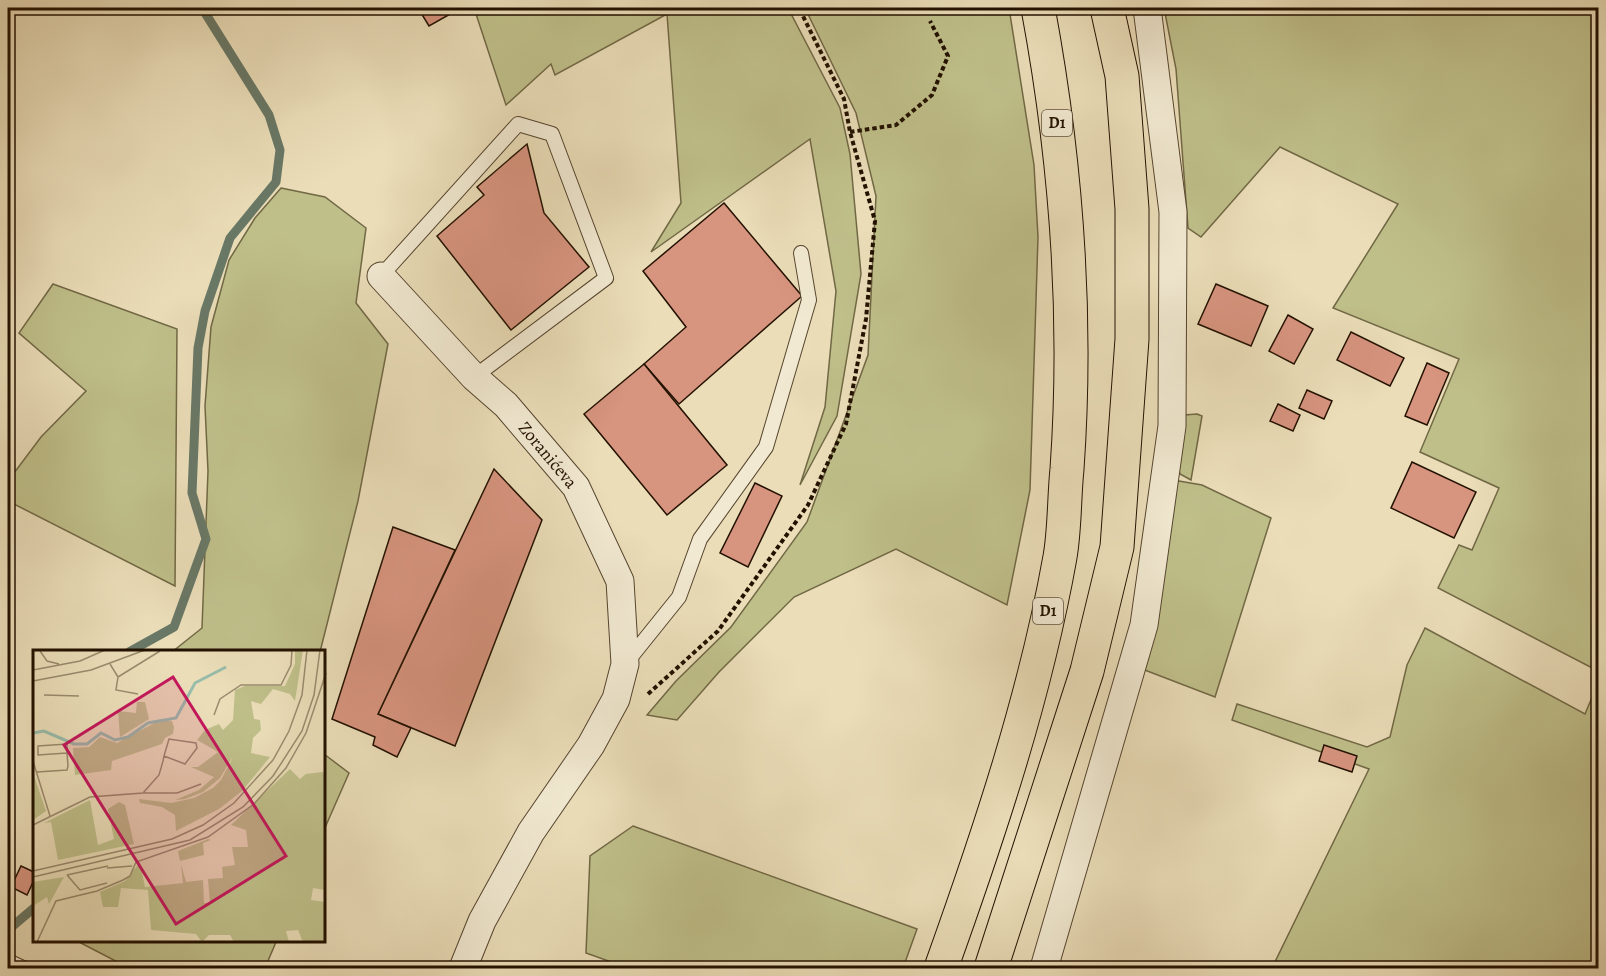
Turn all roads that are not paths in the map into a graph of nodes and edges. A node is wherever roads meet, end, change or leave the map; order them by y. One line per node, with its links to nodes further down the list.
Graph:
1 (1038, 8): 11 (highway, D1)
2 (1107, 8): 12 (highway)
3 (1147, 8): 13 (street)
4 (801, 253): 7 (lane)
5 (381, 276): 6 (street, Zoranićeva); 6 (lane)
6 (474, 377): 7 (street, Zoranićeva)
7 (625, 664): 10 (street, Zoranićeva)
8 (8, 961): 9 (lane)
9 (23, 969)
10 (463, 969)
11 (941, 969)
12 (992, 969)
13 (1044, 969)

